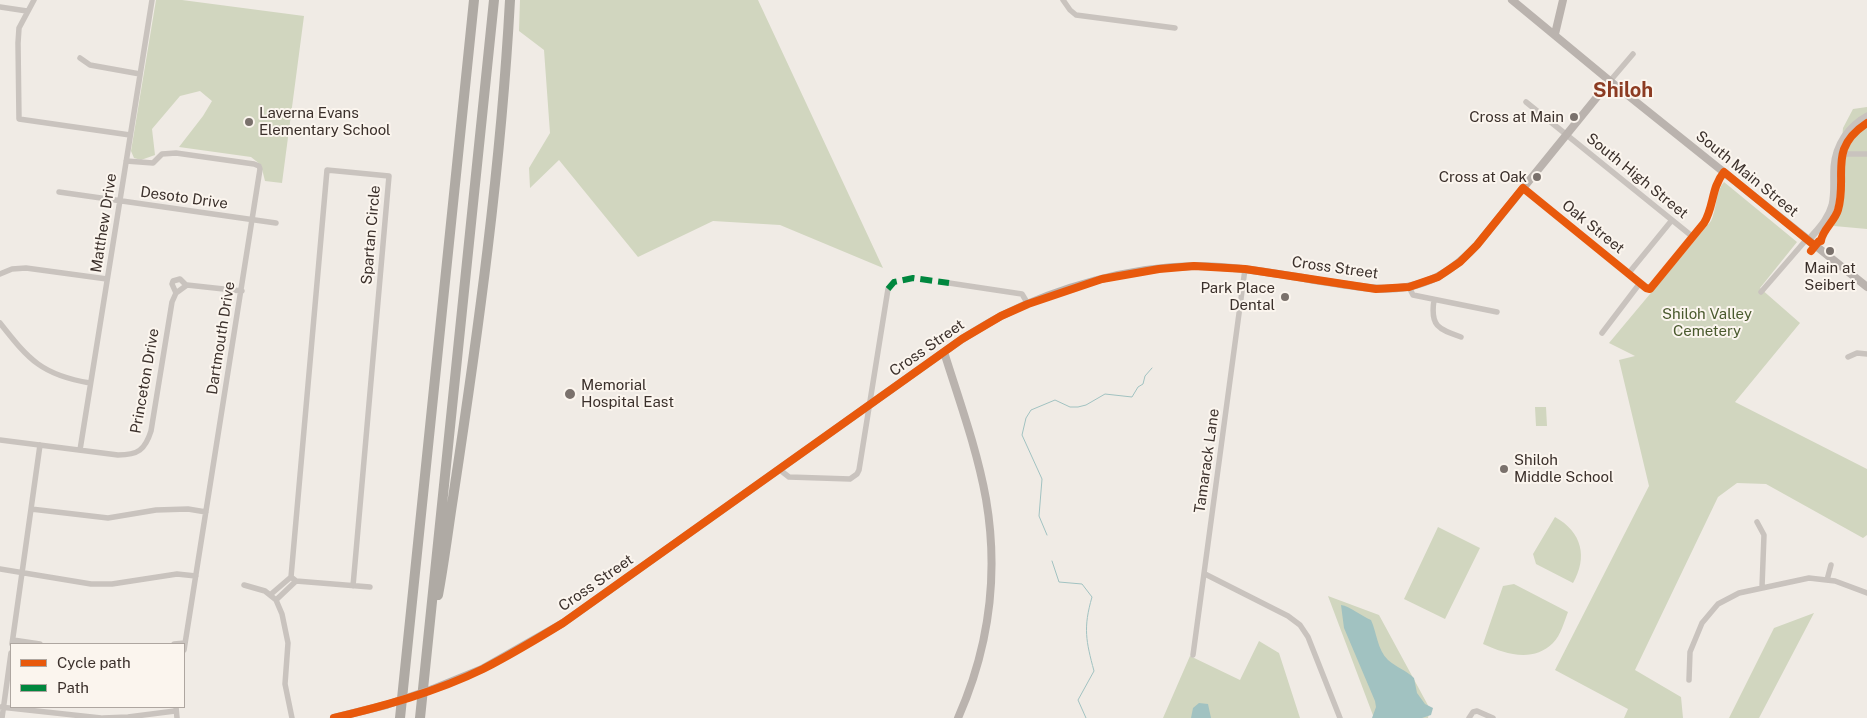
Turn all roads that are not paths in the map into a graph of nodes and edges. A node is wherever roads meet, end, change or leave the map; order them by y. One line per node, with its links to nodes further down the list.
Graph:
1 (34, 0): 10 (street)
2 (152, 0): 15 (street, Matthew Drive)
3 (474, 0): 93 (highway)
4 (494, 0): 82 (highway)
5 (510, 0): 82 (highway)
6 (1063, 0): 11 (street)
7 (1512, 0): 12 (main road, South Main Street)
8 (1563, 0): 12 (main road)
9 (0, 7): 10 (street)
10 (27, 11): 19 (street)
11 (1175, 28)
12 (1555, 34): 16 (main road, South Main Street)
13 (1633, 54): 16 (street, Cross Street)
14 (80, 58): 15 (street)
15 (140, 74): 19 (street, Matthew Drive)
16 (1610, 81): 20 (main road, Cross Street); 24 (main road, South Main Street)
17 (1526, 102): 20 (street, South High Street)
18 (1867, 116): 21 (street)
19 (130, 135): 23 (street, Matthew Drive)
20 (1566, 135): 25 (main road, Cross Street); 29 (street, South High Street)
21 (1836, 154): 22 (street); 32 (street)
22 (1867, 154)
23 (126, 161): 27 (street, Matthew Drive); 28 (street, Dartmouth Drive)
24 (1724, 172): 31 (street); 32 (main road, South Main Street)
25 (1523, 188): 35 (street, Oak Street); 40 (main road, Cross Street)
26 (59, 192): 27 (street, Desoto Drive)
27 (120, 201): 28 (street, Desoto Drive); 36 (street, Matthew Drive)
28 (253, 220): 30 (street, Desoto Drive); 43 (street, Dartmouth Drive)
29 (1672, 220): 31 (street, South High Street); 35 (street)
30 (276, 223)
31 (1693, 237): 38 (street, Oak Street)
32 (1807, 240): 41 (main road, South Main Street); 45 (street)
33 (1245, 269): 40 (main road, Cross Street); 47 (main road, Cross Street); 67 (street, Tamarack Lane)
34 (0, 274): 36 (street)
35 (1628, 274): 38 (street, Oak Street)
36 (107, 279): 55 (street, Matthew Drive)
37 (949, 283): 47 (street)
38 (1640, 283): 50 (street)
39 (186, 285): 43 (street, Princeton Drive); 44 (street); 44 (street, Princeton Drive)
40 (1409, 287): 46 (street)
41 (1867, 287)
42 (888, 289): 56 (street)
43 (242, 291): 62 (street, Dartmouth Drive)
44 (176, 292): 59 (street, Princeton Drive)
45 (1761, 292)
46 (1434, 300): 48 (street); 51 (street)
47 (1028, 304): 52 (main road, Cross Street)
48 (1497, 312)
49 (0, 323): 55 (street)
50 (1602, 333)
51 (1461, 337)
52 (944, 352): 56 (main road, Cross Street); 95 (main road)
53 (1867, 354): 54 (street)
54 (1848, 357)
55 (90, 383): 59 (street, Matthew Drive)
56 (869, 406): 60 (main road, Cross Street); 60 (street)
57 (0, 440): 58 (street, Princeton Drive)
58 (40, 445): 59 (street, Princeton Drive); 61 (street)
59 (80, 450)
60 (780, 470): 92 (main road, Cross Street, bridge)
61 (31, 509): 62 (street); 66 (street)
62 (206, 512): 68 (street, Dartmouth Drive)
63 (1757, 522): 75 (street)
64 (1831, 565): 70 (street)
65 (0, 569): 66 (street)
66 (22, 572): 68 (street); 79 (street)
67 (1205, 574): 83 (street, Tamarack Lane); 96 (street)
68 (196, 576): 81 (street, Dartmouth Drive)
69 (291, 577): 71 (street); 73 (street, Spartan Circle); 77 (street)
70 (1827, 580): 75 (street); 76 (street)
71 (296, 581): 73 (street); 78 (street)
72 (244, 585): 77 (street)
73 (353, 586): 74 (street)
74 (370, 587)
75 (1762, 588): 85 (street)
76 (1867, 593)
77 (270, 595): 78 (street)
78 (276, 600): 91 (street)
79 (13, 642): 80 (street)
80 (26, 643)
81 (185, 643)
82 (427, 653): 94 (highway)
83 (1193, 655)
84 (10, 659): 86 (street)
85 (1689, 680)
86 (2, 708): 88 (street); 89 (street)
87 (175, 709): 89 (street); 90 (street)
88 (2, 718)
89 (102, 718)
90 (177, 718)
91 (292, 718)
92 (334, 718)
93 (400, 718)
94 (420, 718)
95 (958, 718)
96 (1340, 718)
97 (1469, 718): 98 (street)
98 (1493, 718)

